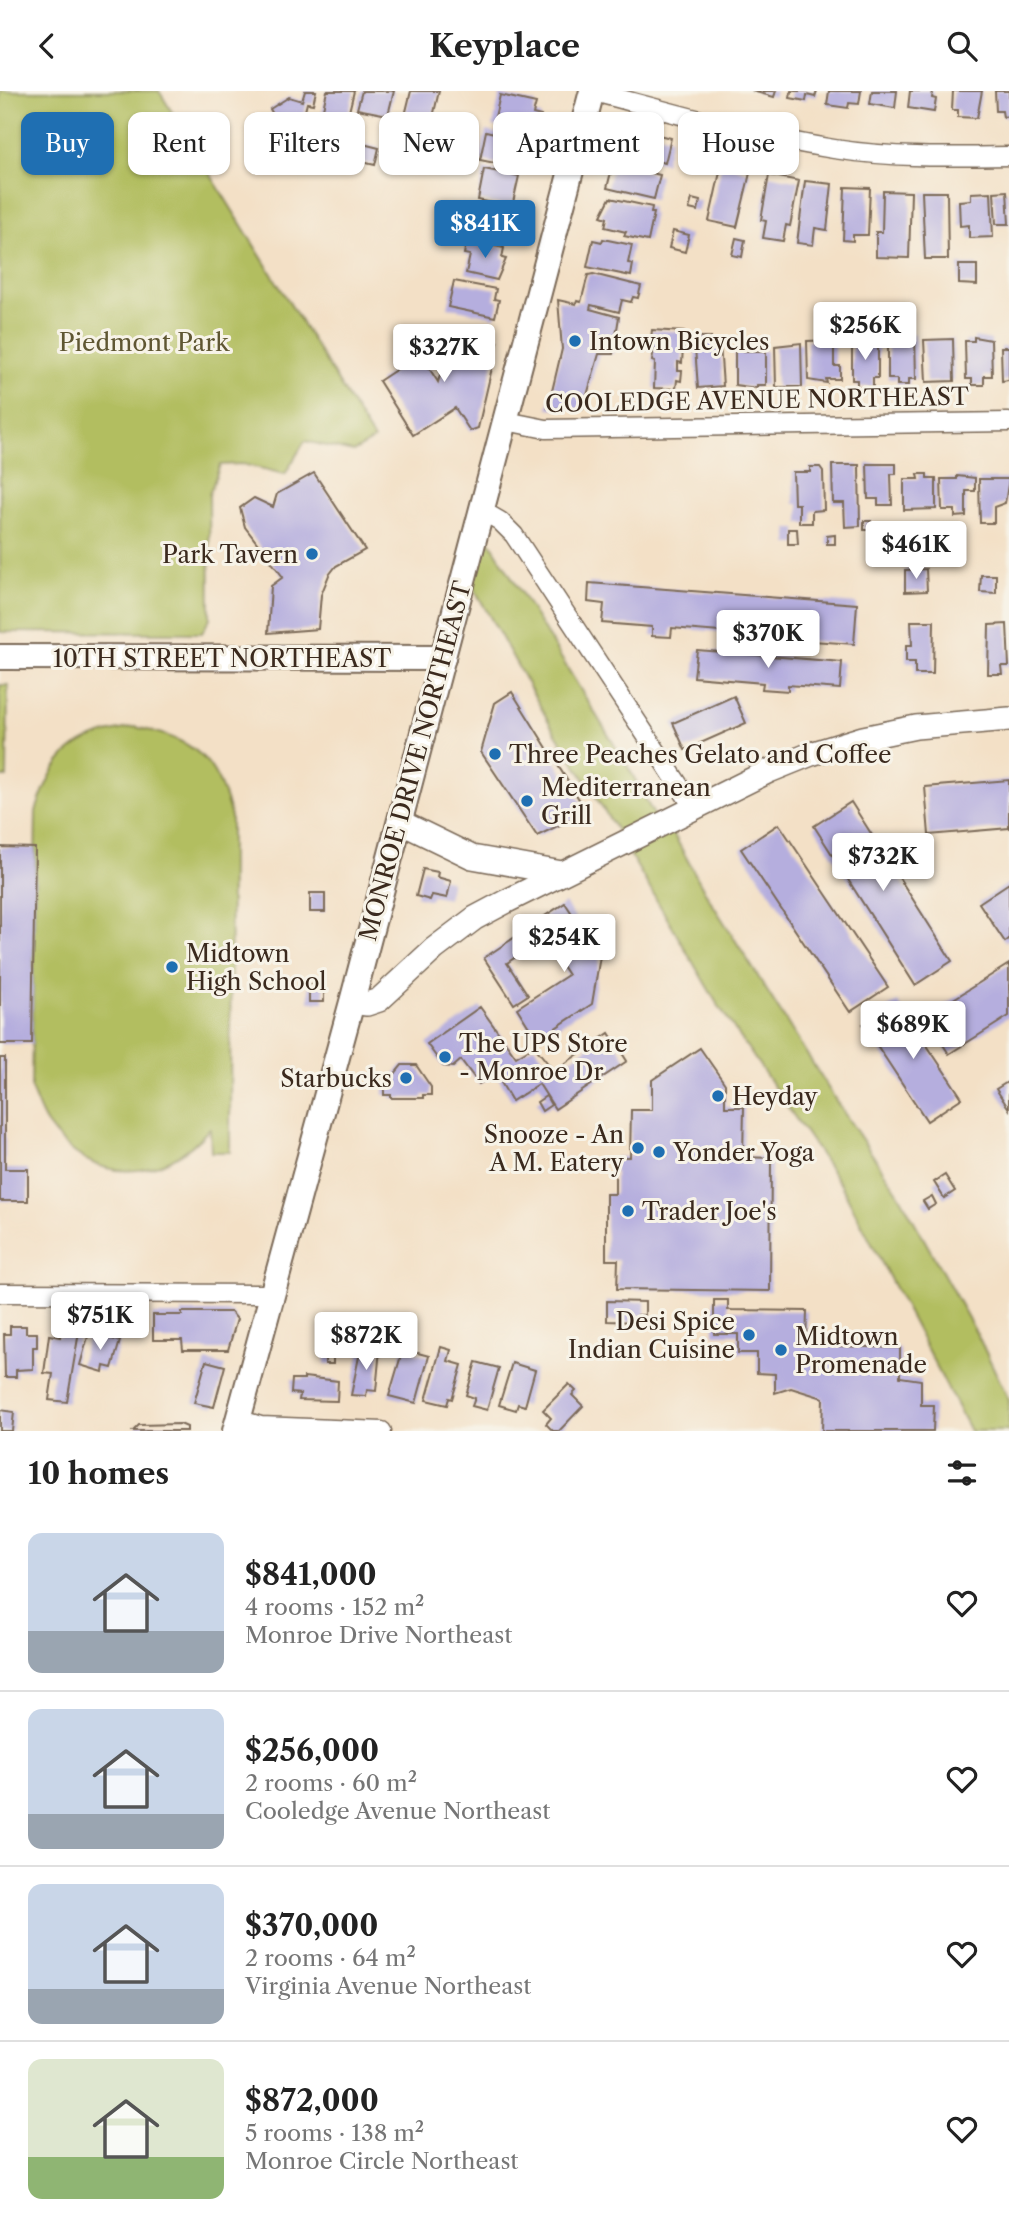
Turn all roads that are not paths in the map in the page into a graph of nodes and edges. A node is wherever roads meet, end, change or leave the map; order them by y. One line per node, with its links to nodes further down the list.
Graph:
1 (592, 91): 2 (street); 3 (main road, MONROE DRIVE NORTHEAST)
2 (1009, 156)
3 (506, 421): 4 (street, COOLEDGE AVENUE NORTHEAST); 5 (main road, MONROE DRIVE NORTHEAST)
4 (1009, 422)
5 (481, 510): 7 (main road, MONROE DRIVE NORTHEAST); 9 (street)
6 (0, 657): 7 (main road, 10TH STREET NORTHEAST)
7 (443, 658): 10 (main road, MONROE DRIVE NORTHEAST)
8 (1009, 719): 9 (street)
9 (694, 808): 11 (street)
10 (400, 823): 11 (street); 12 (main road, MONROE DRIVE NORTHEAST)
11 (562, 873): 12 (street)
12 (352, 1002): 14 (main road, MONROE DRIVE NORTHEAST)
13 (0, 1293): 14 (street)
14 (272, 1294): 15 (main road, MONROE DRIVE NORTHEAST)
15 (236, 1425): 16 (street)
16 (383, 1431)

